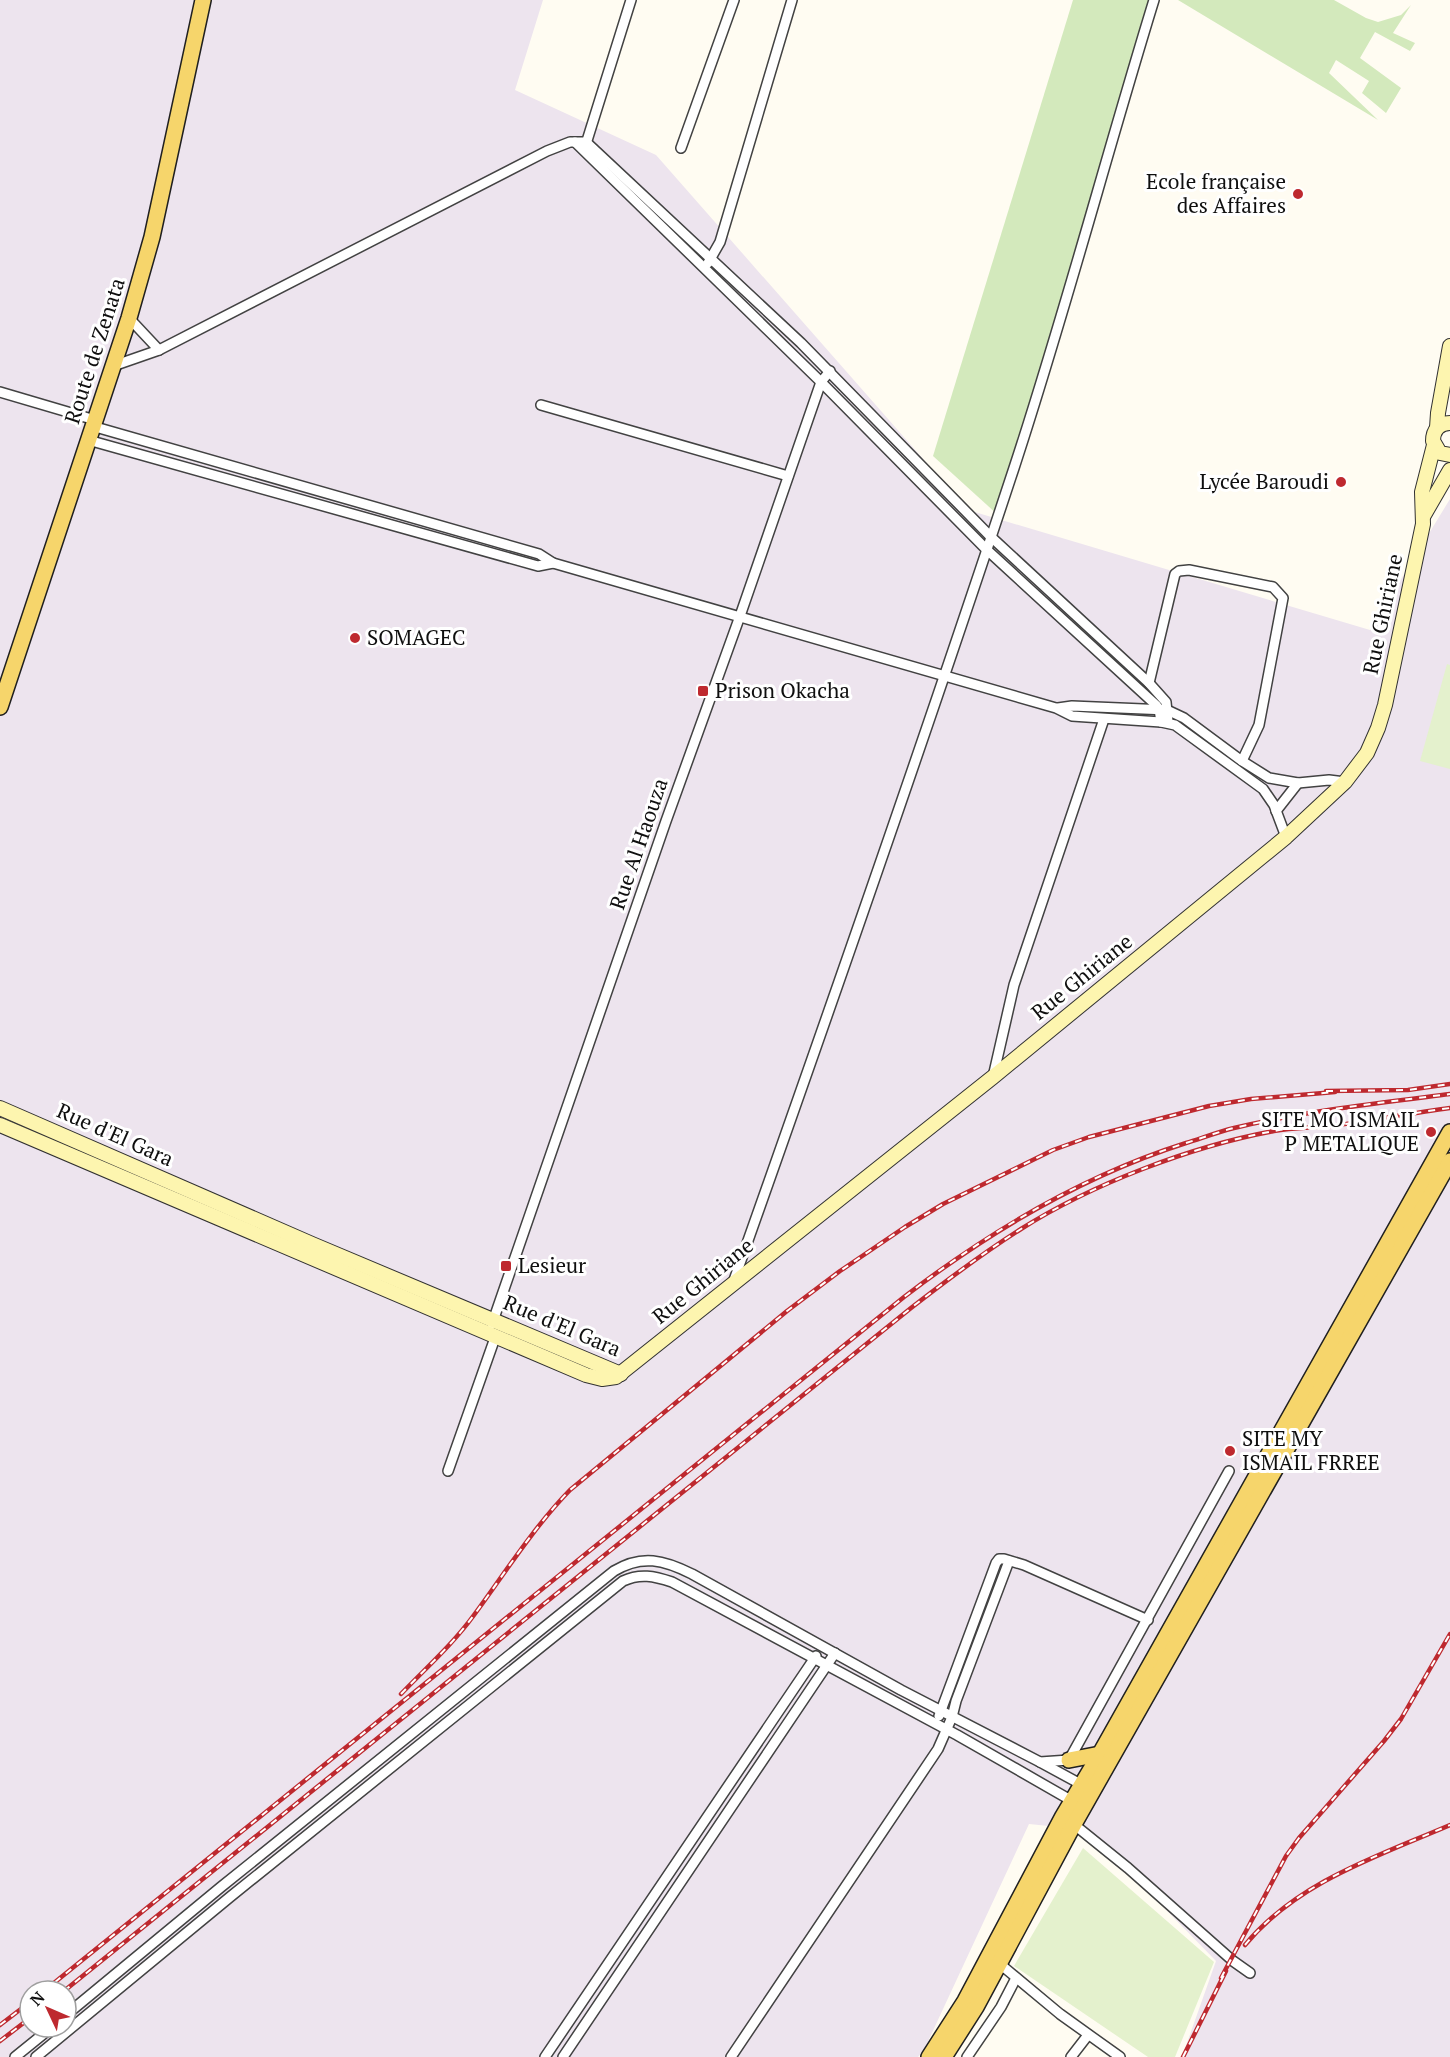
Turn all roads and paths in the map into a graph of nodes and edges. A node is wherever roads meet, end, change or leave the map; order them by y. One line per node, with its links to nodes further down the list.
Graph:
1 (203, 0): 10 (main road, Route de Zenata)
2 (631, 0): 6 (street)
3 (734, 0): 7 (street)
4 (792, 0): 8 (street)
5 (1154, 0): 25 (street)
6 (585, 147): 8 (street); 9 (street); 12 (street)
7 (681, 148)
8 (712, 258): 9 (street); 14 (street)
9 (705, 268): 15 (street)
10 (129, 318): 12 (street); 13 (main road, Route de Zenata)
11 (1450, 346): 19 (street, Rue Ghiriane)
12 (159, 350): 13 (street)
13 (113, 366): 18 (main road, Route de Zenata)
14 (830, 371): 15 (street, Rue Al Haouza); 25 (street)
15 (821, 382): 23 (street, Rue Al Haouza); 26 (street)
16 (0, 392): 18 (street)
17 (541, 405): 23 (street)
18 (93, 425): 27 (street); 27 (street); 31 (main road, Route de Zenata)
19 (1443, 425): 20 (street, Rue Ghiriane)
20 (1434, 446): 21 (street); 24 (street, Rue Ghiriane)
21 (1450, 455)
22 (1450, 470): 24 (street, Rue Ghiriane)
23 (788, 476): 28 (street, Rue Al Haouza)
24 (1424, 515): 37 (street, Rue Ghiriane)
25 (990, 536): 26 (street); 30 (street)
26 (986, 549): 29 (street); 33 (street)
27 (553, 563): 28 (street)
28 (740, 616): 29 (street); 49 (street, Rue Al Haouza)
29 (943, 677): 32 (street); 48 (street)
30 (1149, 683): 33 (street); 36 (street)
31 (0, 707)
32 (1056, 708): 33 (street); 34 (street)
33 (1163, 710): 35 (street); 36 (street)
34 (1104, 719): 35 (street); 41 (street)
35 (1164, 722): 39 (street)
36 (1242, 761): 38 (street)
37 (1345, 782): 38 (street); 40 (street, Rue Ghiriane)
38 (1298, 783): 39 (street)
39 (1276, 811): 40 (street)
40 (1286, 837): 41 (street, Rue Ghiriane)
41 (993, 1077): 48 (street, Rue Ghiriane)
42 (0, 1108): 45 (street, Rue d'El Gara)
43 (0, 1125): 46 (street, Rue d'El Gara)
44 (1450, 1132): 68 (main road)
45 (82, 1144): 46 (street); 49 (street, Rue d'El Gara)
46 (77, 1159): 49 (street, Rue d'El Gara)
47 (1450, 1161): 71 (main road)
48 (733, 1284): 50 (street, Rue Ghiriane)
49 (493, 1329): 50 (street, Rue d'El Gara); 51 (street, Rue Al Haouza)
50 (621, 1374)
51 (448, 1471)
52 (1229, 1471): 56 (street)
53 (1009, 1561): 56 (street); 63 (street); 64 (street)
54 (662, 1562): 55 (street); 57 (street); 79 (street)
55 (658, 1578): 59 (street); 83 (street)
56 (1148, 1620): 69 (street)
57 (823, 1646): 58 (street); 59 (street)
58 (835, 1653): 60 (street); 61 (street)
59 (814, 1659): 60 (street); 74 (street)
60 (827, 1666): 62 (street); 75 (street)
61 (870, 1673): 62 (street); 63 (street)
62 (862, 1685): 65 (street)
63 (941, 1711): 64 (street); 65 (street)
64 (952, 1717): 66 (street); 70 (street)
65 (937, 1724): 66 (street); 67 (street)
66 (947, 1730): 67 (street); 72 (street)
67 (942, 1741): 86 (street)
68 (1100, 1754): 69 (main road); 71 (main road)
69 (1069, 1760): 70 (street)
70 (1040, 1762): 71 (street)
71 (1087, 1788): 72 (main road)
72 (1078, 1804): 73 (main road)
73 (1068, 1820): 76 (main road); 77 (street); 87 (main road)
74 (647, 1906): 75 (street); 84 (street)
75 (659, 1914): 85 (street)
76 (1000, 1964): 78 (street); 88 (main road)
77 (1250, 1973)
78 (1016, 1978): 80 (street); 89 (street)
79 (78, 2005)
80 (1088, 2034): 90 (street); 91 (street)
81 (37, 2039): 82 (street)
82 (15, 2057)
83 (36, 2057)
84 (545, 2057)
85 (563, 2057)
86 (731, 2057)
87 (929, 2057)
88 (944, 2057)
89 (967, 2057)
90 (1071, 2057)
91 (1120, 2057)

